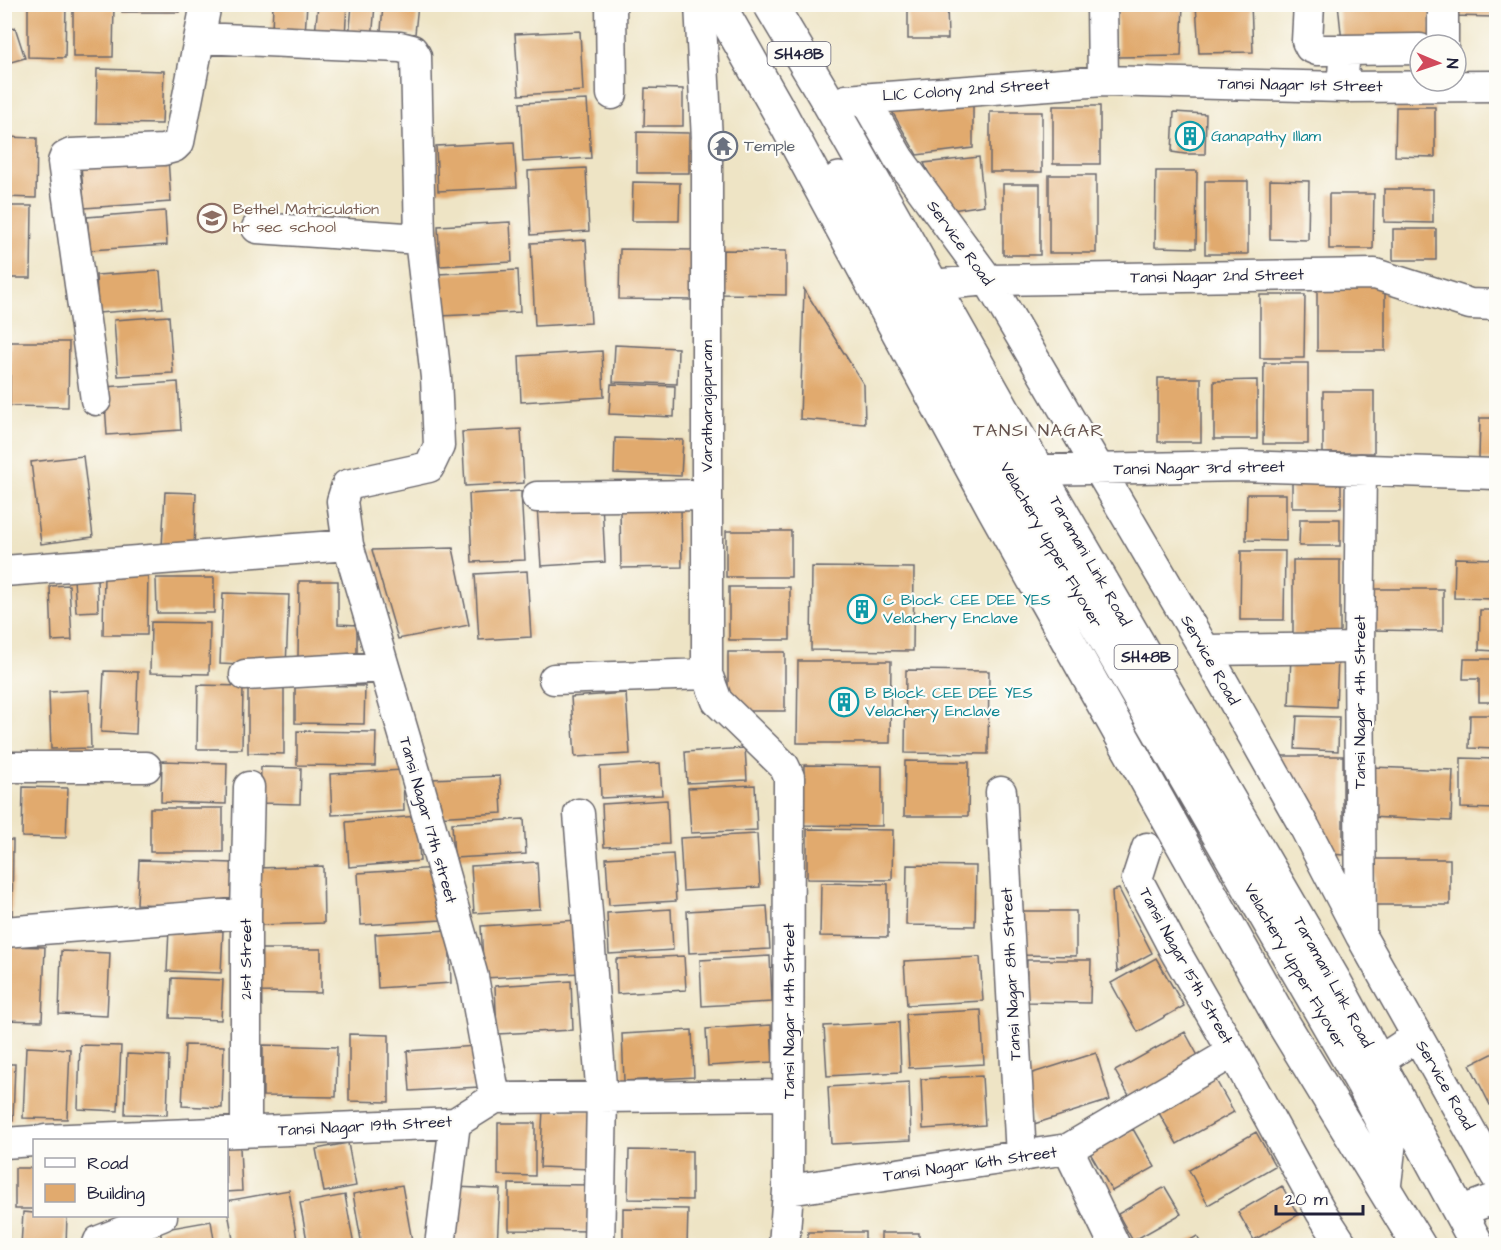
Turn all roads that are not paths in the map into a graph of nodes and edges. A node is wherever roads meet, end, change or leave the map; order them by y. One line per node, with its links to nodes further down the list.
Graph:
1 (206, 4): 11 (street)
2 (611, 4): 17 (street)
3 (700, 4): 30 (street, Varatharajapuram)
4 (718, 4): 65 (main road, SH48B)
5 (739, 4): 52 (main road, Velachery Upper Flyover)
6 (770, 4): 19 (main road, Taramani Link Road / SH48B)
7 (1102, 4): 14 (street)
8 (1310, 4): 13 (street)
9 (1443, 4): 10 (street)
10 (1443, 33)
11 (200, 38): 21 (street); 25 (street)
12 (1408, 49): 13 (street)
13 (1345, 50): 16 (street)
14 (1103, 81): 16 (street, Tansi Nagar 1st Street); 18 (street, LIC Colony 2nd Street)
15 (1497, 86): 16 (street, Tansi Nagar 1st Street)
16 (1341, 87)
17 (612, 94)
18 (864, 98): 19 (street, LIC Colony 2nd Street); 22 (street, Service Road)
19 (829, 102): 23 (main road, Taramani Link Road / SH48B)
20 (257, 228): 21 (street)
21 (420, 239): 32 (street, Tansi Nagar 17th street)
22 (988, 280): 23 (street, Tansi Nagar 2nd Street); 24 (street, Tansi Nagar 2nd Street); 28 (street, Service Road)
23 (932, 285): 27 (main road, Taramani Link Road / SH48B)
24 (1497, 305)
25 (96, 400)
26 (1361, 469): 28 (street, Tansi Nagar 3rd street); 29 (street, Tansi Nagar 3rd street); 34 (street, Tansi Nagar 4th Street)
27 (1037, 470): 28 (street, Tansi Nagar 3rd street); 52 (main road, Taramani Link Road / SH48B)
28 (1098, 470): 35 (street, Service Road)
29 (1497, 474)
30 (707, 495): 31 (street); 37 (street, Varatharajapuram)
31 (537, 497)
32 (348, 545): 33 (street); 36 (street, Tansi Nagar 17th street)
33 (4, 571)
34 (1359, 648): 35 (street); 49 (street, Tansi Nagar 4th Street)
35 (1205, 650): 49 (street, Service Road)
36 (384, 667): 38 (street); 54 (street, Tansi Nagar 17th street)
37 (707, 674): 39 (street); 42 (street, Varatharajapuram)
38 (245, 675)
39 (554, 679)
40 (4, 766): 41 (street)
41 (146, 767)
42 (789, 777): 53 (street, Tansi Nagar 14th Street)
43 (249, 787): 47 (street, 21st Street)
44 (1001, 792): 63 (street, Tansi Nagar 8th Street)
45 (579, 814): 55 (street)
46 (1147, 848): 51 (street, Tansi Nagar 15th Street)
47 (246, 913): 48 (street); 57 (street, 21st Street)
48 (4, 932)
49 (1361, 936): 50 (street, Service Road)
50 (1417, 1036): 52 (street); 64 (street, Service Road)
51 (1233, 1052): 62 (street, Tansi Nagar 16th Street); 75 (street, Tansi Nagar 15th Street)
52 (1370, 1073): 65 (main road, Velachery Upper Flyover); 68 (main road, Taramani Link Road / SH48B)
53 (788, 1095): 55 (street); 66 (street, Tansi Nagar 14th Street)
54 (495, 1098): 55 (street); 56 (street, Tansi Nagar 19th Street)
55 (602, 1098): 72 (street)
56 (455, 1123): 57 (street, Tansi Nagar 19th Street); 71 (street)
57 (246, 1132): 58 (street, Tansi Nagar 19th Street)
58 (160, 1138): 59 (street, Tansi Nagar 19th Street)
59 (102, 1139)
60 (33, 1141): 61 (street)
61 (4, 1143)
62 (1068, 1149): 63 (street, Tansi Nagar 16th Street); 74 (street)
63 (1021, 1156): 66 (street, Tansi Nagar 16th Street)
64 (1497, 1176)
65 (1384, 1188): 76 (main road, SH48B)
66 (788, 1190): 73 (street, Tansi Nagar 14th Street)
67 (1497, 1198): 68 (street)
68 (1459, 1212): 77 (main road, Taramani Link Road / SH48B)
69 (157, 1217): 70 (street)
70 (97, 1245)
71 (440, 1245)
72 (599, 1245)
73 (784, 1245)
74 (1115, 1245)
75 (1343, 1245)
76 (1419, 1245)
77 (1478, 1245)

